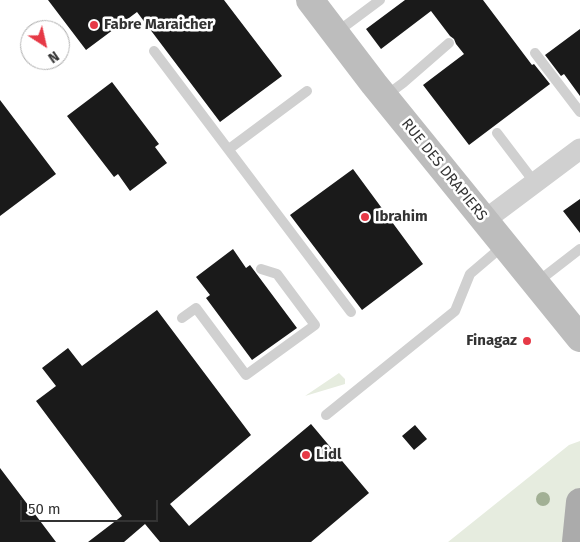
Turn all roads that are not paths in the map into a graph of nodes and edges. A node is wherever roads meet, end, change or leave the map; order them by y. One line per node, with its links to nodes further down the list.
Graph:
1 (380, 0): 3 (lane)
2 (316, 4): 3 (street, RUE DES DRAPIERS)
3 (335, 34): 8 (street, RUE DES DRAPIERS)
4 (449, 43): 8 (lane)
5 (154, 51): 12 (lane)
6 (535, 53): 9 (lane)
7 (307, 92): 12 (lane)
8 (384, 97): 14 (street, RUE DES DRAPIERS)
9 (580, 112)
10 (497, 133): 13 (lane)
11 (580, 149): 13 (street)
12 (229, 150): 19 (lane)
13 (535, 183): 14 (street)
14 (485, 220): 15 (street, RUE DES DRAPIERS)
15 (504, 245): 18 (street, RUE DES DRAPIERS); 22 (lane)
16 (580, 248): 18 (lane)
17 (262, 269): 20 (lane)
18 (535, 283): 21 (street, RUE DES DRAPIERS)
19 (351, 312)
20 (182, 318)
21 (578, 331)
22 (326, 415)
23 (580, 502): 24 (main road)
24 (574, 541)

